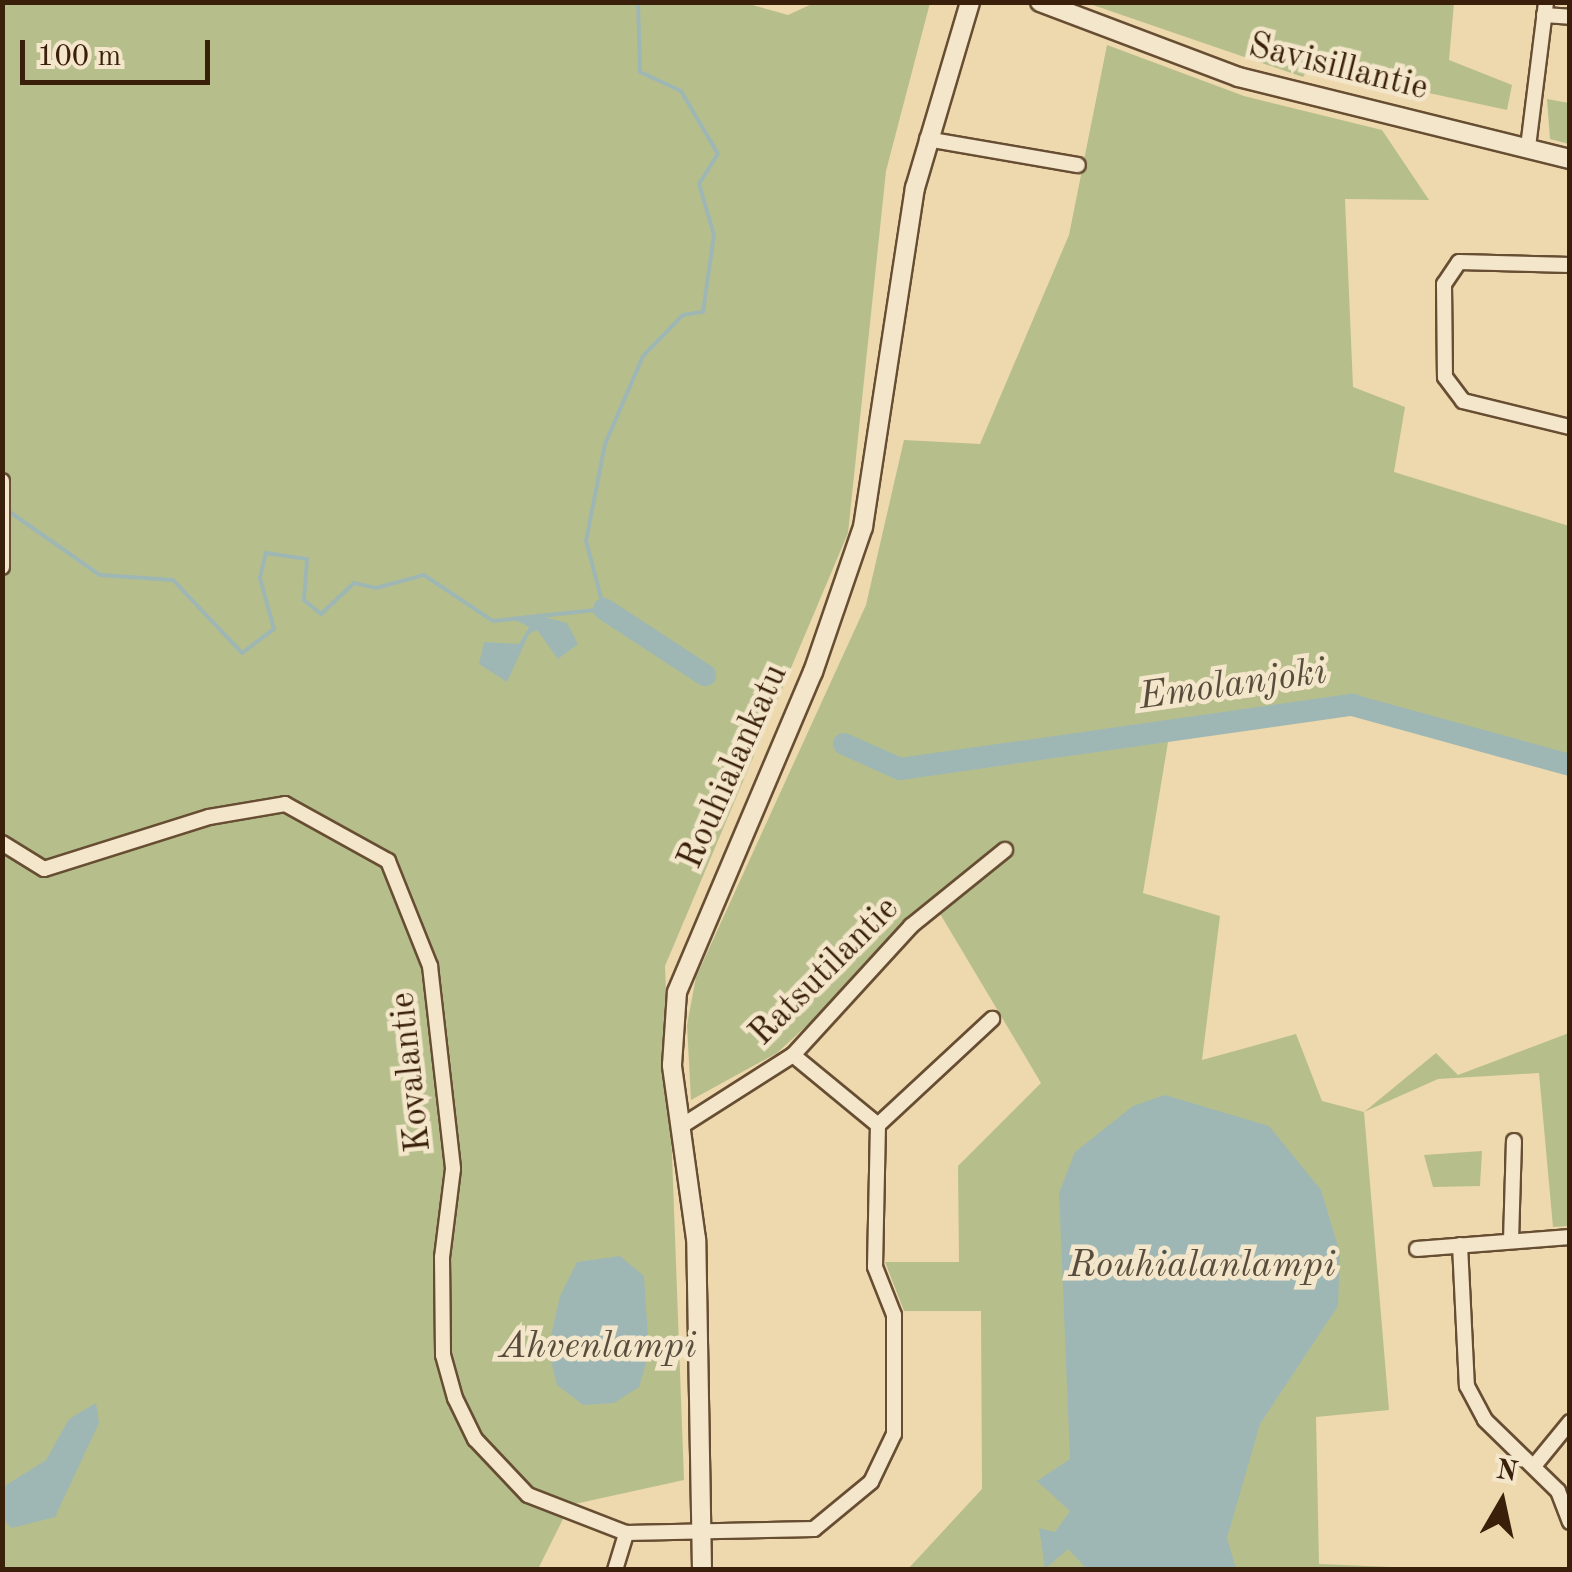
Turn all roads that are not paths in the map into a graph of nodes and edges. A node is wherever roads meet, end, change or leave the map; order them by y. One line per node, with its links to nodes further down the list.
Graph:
1 (970, 2): 5 (street, Rouhialankatu)
2 (1040, 2): 6 (street, Savisillantie)
3 (1545, 9): 4 (street); 6 (street)
4 (1570, 17)
5 (927, 139): 8 (street); 18 (street, Rouhialankatu)
6 (1528, 148): 7 (street, Savisillantie)
7 (1570, 158)
8 (1078, 165)
9 (1570, 266): 10 (street)
10 (1570, 427)
11 (6, 484): 12 (street)
12 (2, 567)
13 (2, 843): 27 (street, Kovalantie)
14 (1005, 850): 16 (street, Ratsutilantie)
15 (992, 1019): 17 (street)
16 (794, 1054): 17 (street); 18 (street, Ratsutilantie)
17 (878, 1125): 28 (street, Kovalantie)
18 (680, 1127): 28 (street, Rouhialankatu)
19 (1514, 1140): 21 (street)
20 (1570, 1237): 21 (street)
21 (1512, 1241): 22 (street)
22 (1460, 1245): 23 (street); 25 (street)
23 (1417, 1249)
24 (1570, 1422): 25 (street)
25 (1534, 1466): 26 (street)
26 (1570, 1522)
27 (626, 1533): 28 (street, Kovalantie); 29 (street)
28 (700, 1534): 30 (street, Rouhialankatu)
29 (616, 1570)
30 (702, 1570)

